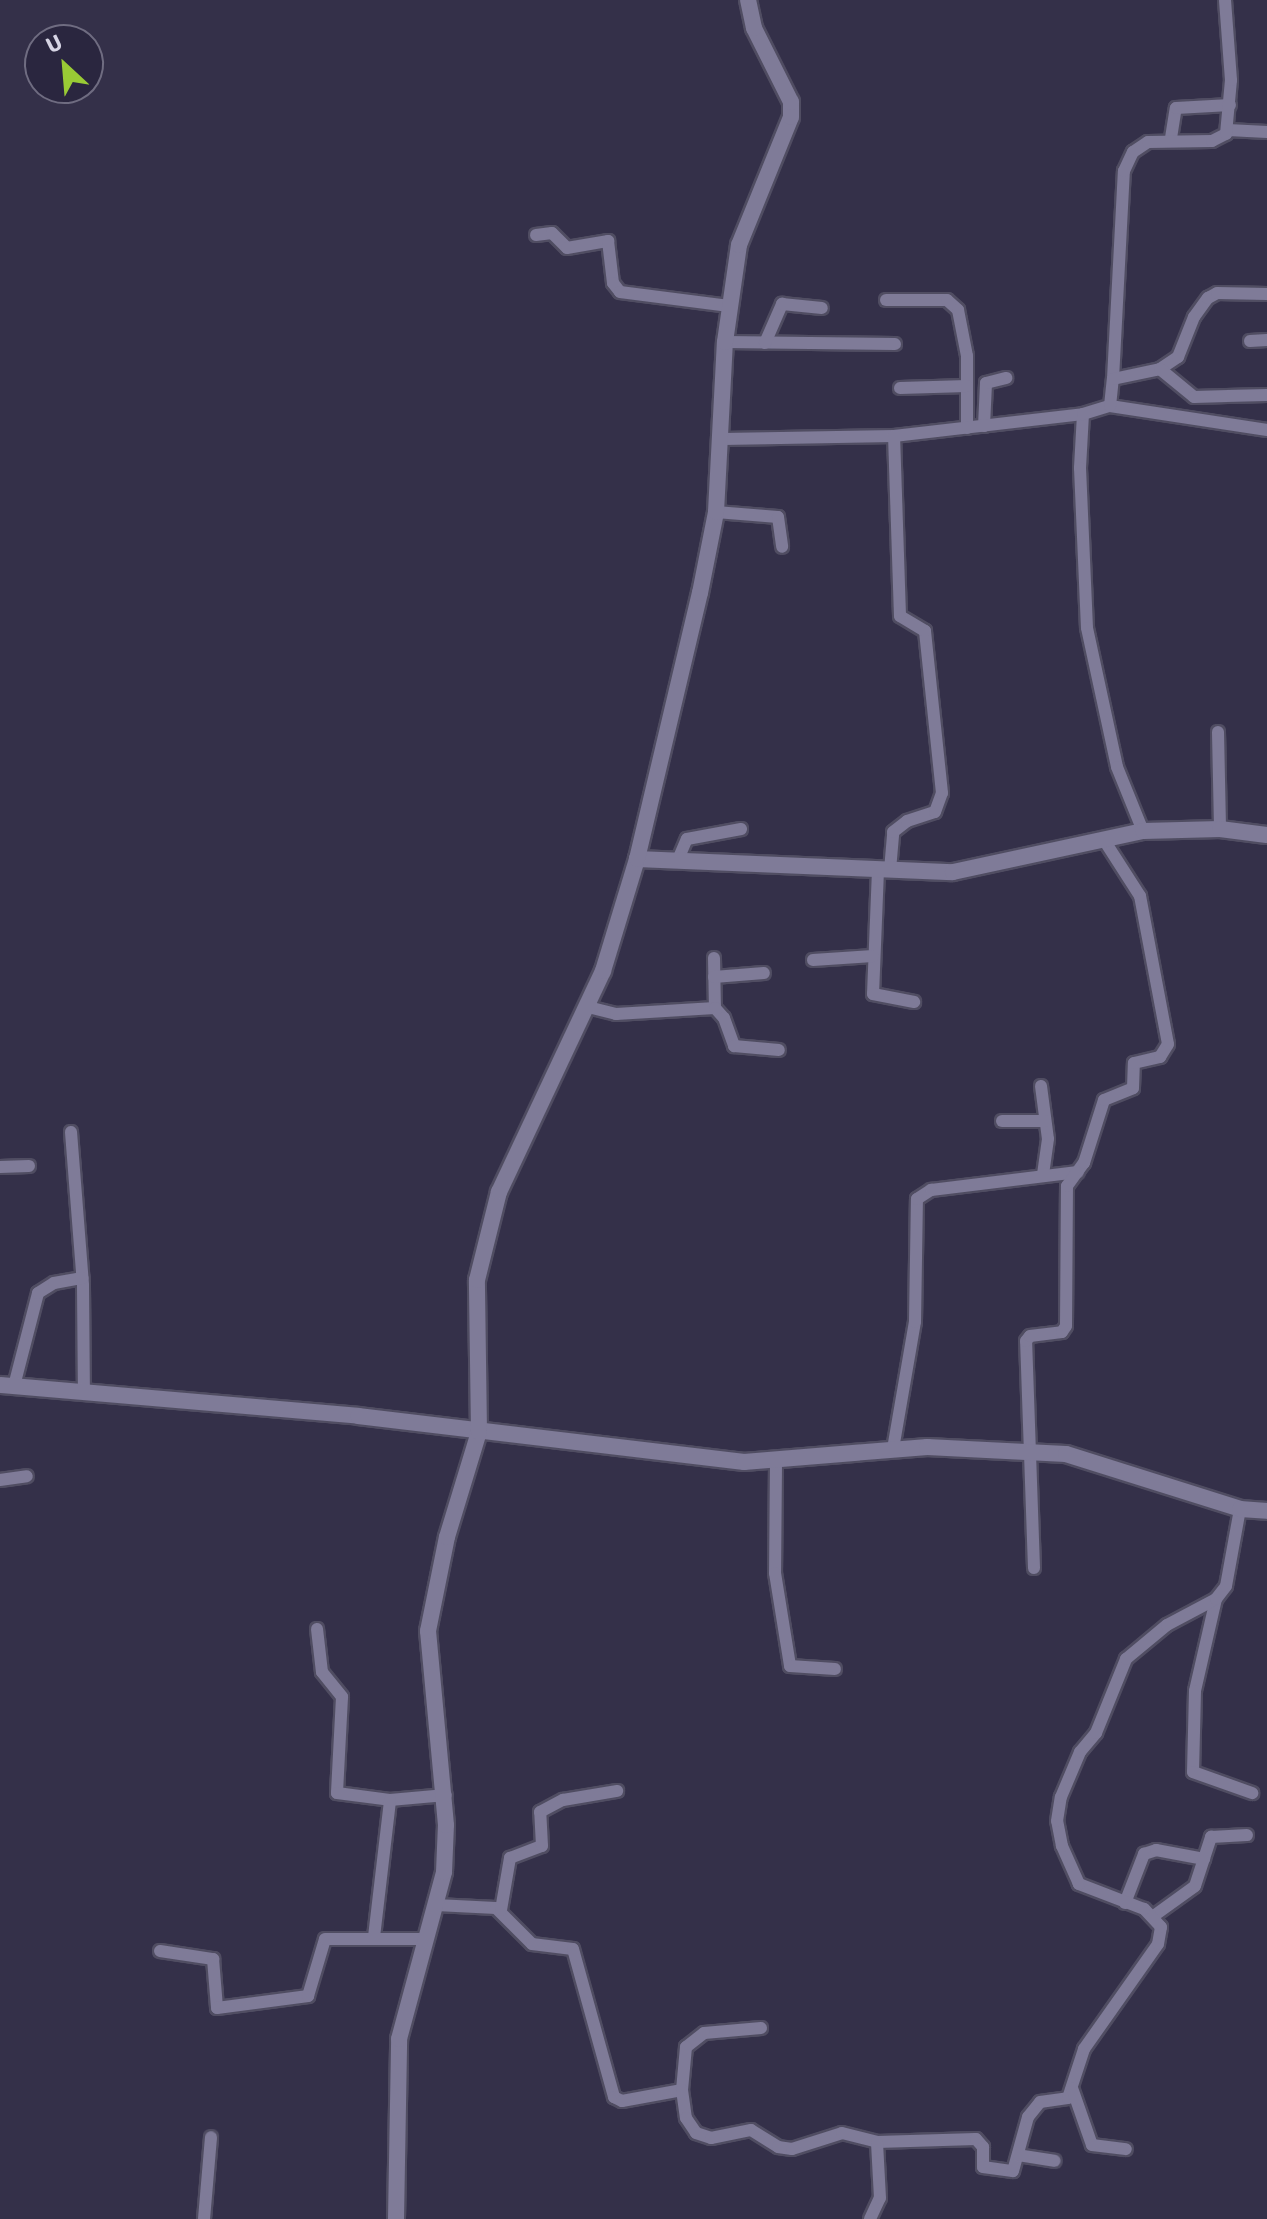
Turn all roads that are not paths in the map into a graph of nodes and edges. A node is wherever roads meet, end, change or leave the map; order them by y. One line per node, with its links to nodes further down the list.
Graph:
1 (748, 0): 10 (street)
2 (1225, 0): 3 (street)
3 (1230, 105): 4 (street); 6 (street)
4 (1228, 130): 5 (street); 6 (street)
5 (1267, 132)
6 (1171, 138): 19 (street)
7 (536, 235): 10 (street)
8 (1267, 294): 17 (street)
9 (886, 300): 20 (street)
10 (729, 306): 14 (street)
11 (822, 308): 15 (street)
12 (1267, 340): 13 (street)
13 (1250, 341)
14 (725, 342): 15 (street); 29 (street)
15 (765, 343): 16 (street)
16 (895, 344)
17 (1160, 369): 19 (street); 22 (street)
18 (1006, 378): 25 (street)
19 (1113, 379): 23 (street)
20 (967, 386): 21 (street); 26 (street)
21 (900, 388)
22 (1267, 395)
23 (1110, 406): 24 (street); 27 (street)
24 (1083, 414): 25 (street); 35 (street)
25 (984, 426): 26 (street)
26 (967, 428): 28 (street)
27 (1267, 430)
28 (894, 436): 29 (street); 40 (street)
29 (723, 439): 30 (street)
30 (716, 512): 31 (street); 38 (street)
31 (782, 547)
32 (1218, 732): 34 (street)
33 (741, 829): 39 (street)
34 (1220, 829): 35 (street); 36 (street)
35 (1143, 831): 37 (street)
36 (1267, 835)
37 (1106, 843): 40 (street); 56 (street)
38 (637, 859): 39 (street); 47 (street)
39 (677, 862): 40 (street)
40 (884, 870): 41 (street)
41 (873, 956): 43 (street); 46 (street)
42 (714, 958): 45 (street)
43 (813, 960)
44 (764, 973): 45 (street)
45 (714, 977): 48 (street)
46 (914, 1002)
47 (588, 1007): 48 (street); 61 (street)
48 (715, 1008): 49 (street)
49 (779, 1050)
50 (1041, 1086): 52 (street)
51 (1002, 1121): 52 (street)
52 (1045, 1121): 57 (street)
53 (71, 1132): 58 (street)
54 (29, 1166): 55 (street)
55 (0, 1167)
56 (1078, 1172): 57 (street); 63 (street)
57 (1043, 1175): 62 (street)
58 (83, 1278): 59 (street); 60 (street)
59 (7, 1386): 60 (street)
60 (84, 1392): 61 (street)
61 (479, 1432): 64 (street); 75 (street)
62 (893, 1449): 63 (street); 64 (street)
63 (1026, 1451): 67 (street); 69 (street)
64 (776, 1463): 72 (street)
65 (27, 1476): 66 (street)
66 (0, 1480)
67 (1240, 1509): 68 (street); 70 (street)
68 (1267, 1511)
69 (1034, 1568)
70 (1216, 1599): 74 (street); 79 (street)
71 (317, 1629): 76 (street)
72 (835, 1669)
73 (617, 1791): 81 (street)
74 (1252, 1793)
75 (446, 1795): 76 (street); 80 (street)
76 (390, 1800): 83 (street)
77 (1247, 1835): 78 (street)
78 (1204, 1859): 79 (street); 82 (street)
79 (1125, 1903): 82 (street)
80 (436, 1905): 81 (street); 84 (street)
81 (501, 1910): 88 (street)
82 (1155, 1915): 87 (street)
83 (374, 1937): 84 (street); 85 (street)
84 (424, 1939): 95 (street)
85 (160, 1951)
86 (761, 2028): 88 (street)
87 (1072, 2088): 91 (street); 92 (street)
88 (682, 2090): 90 (street)
89 (211, 2137): 94 (street)
90 (877, 2142): 92 (street); 96 (street)
91 (1126, 2149)
92 (1018, 2155): 93 (street)
93 (1055, 2161)
94 (204, 2219)
95 (396, 2219)
96 (870, 2219)

